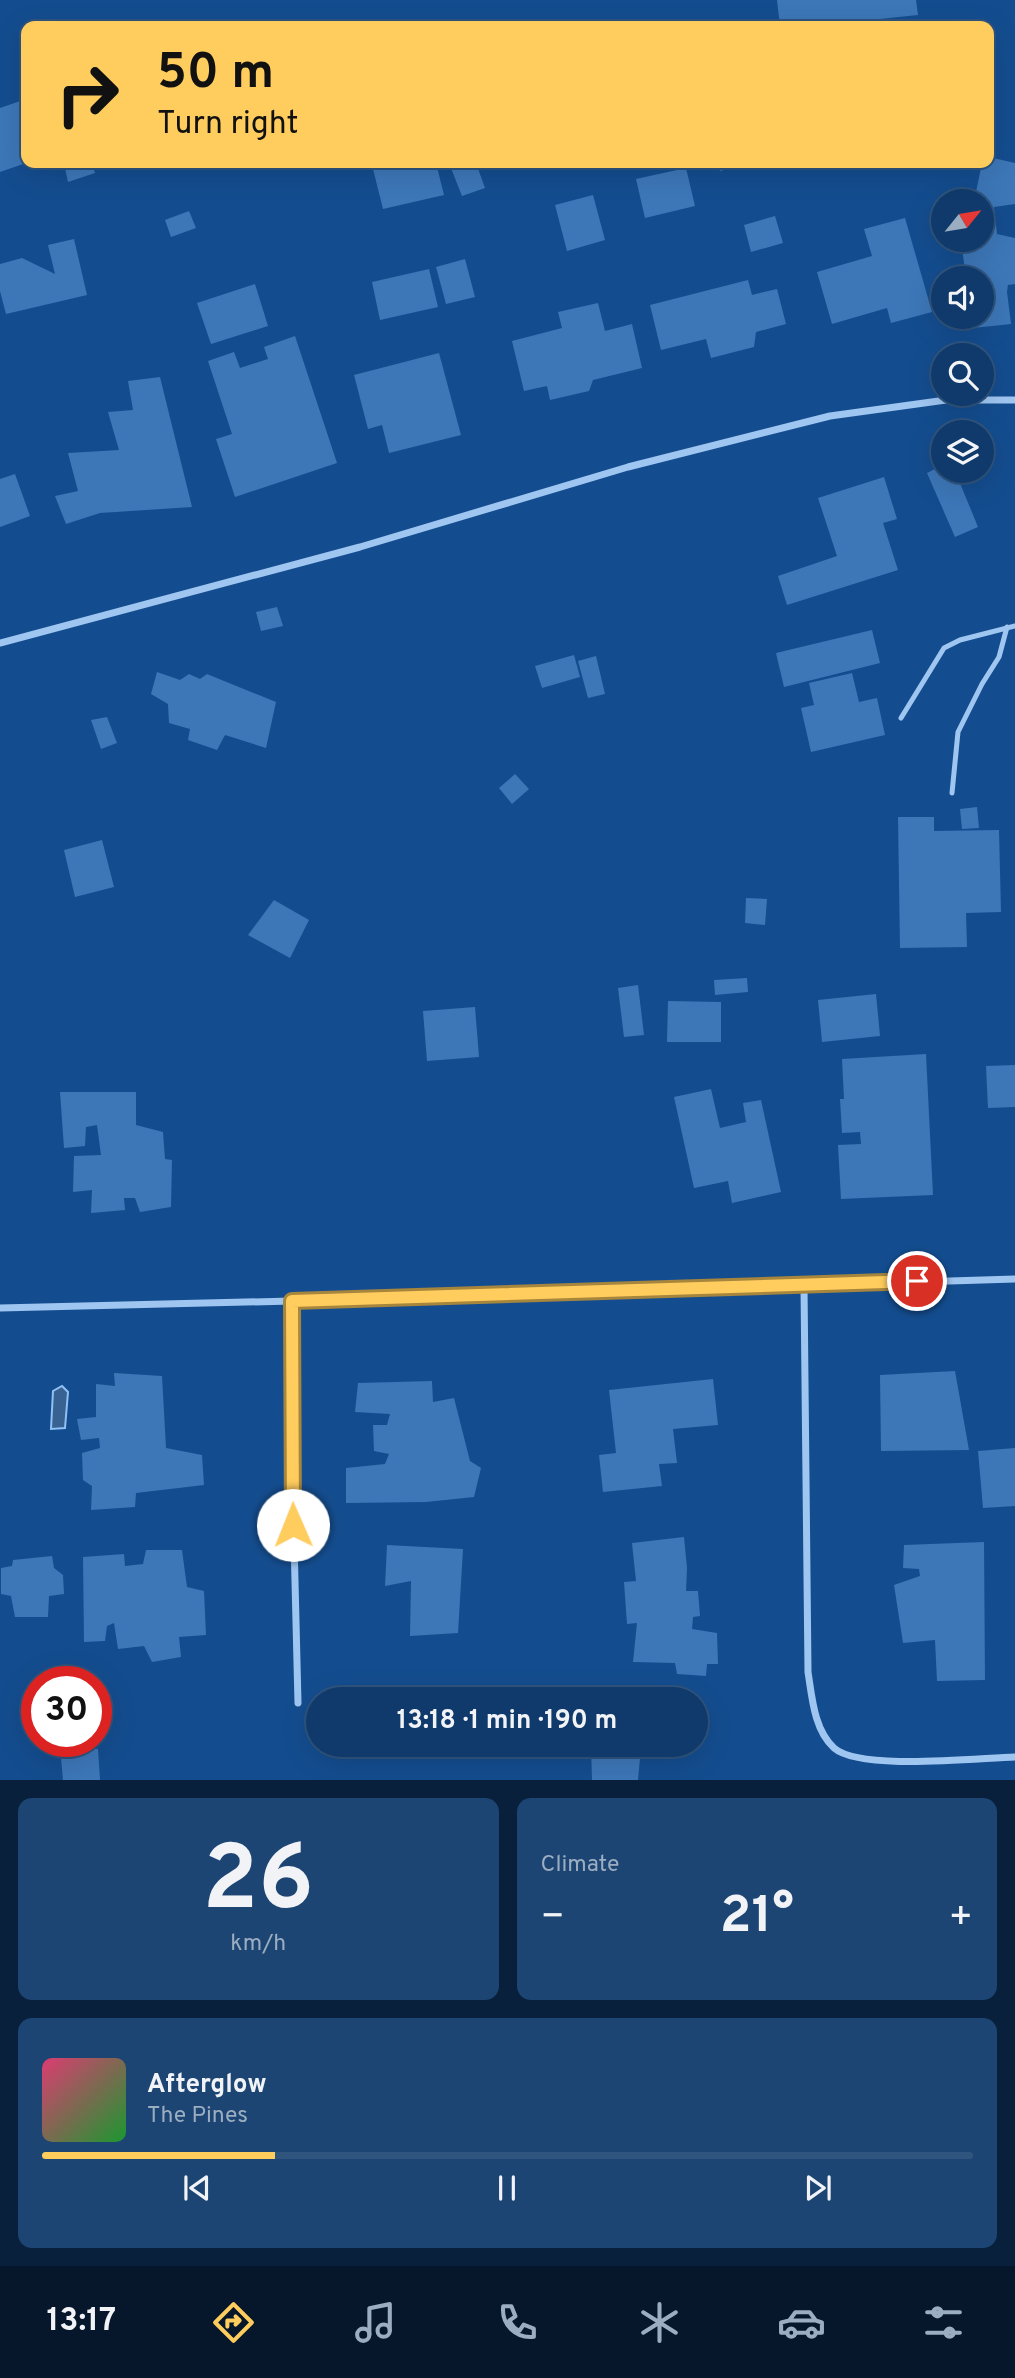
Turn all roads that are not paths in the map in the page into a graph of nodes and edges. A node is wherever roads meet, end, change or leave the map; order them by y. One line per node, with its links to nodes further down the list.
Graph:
1 (1015, 400): 4 (street)
2 (1015, 626): 3 (lane)
3 (1007, 627): 5 (lane); 6 (lane)
4 (0, 643)
5 (901, 718)
6 (952, 793)
7 (1015, 1279): 8 (street)
8 (804, 1286): 9 (street); 12 (street)
9 (292, 1301): 10 (street); 11 (street)
10 (0, 1308)
11 (298, 1703)
12 (1015, 1757)

